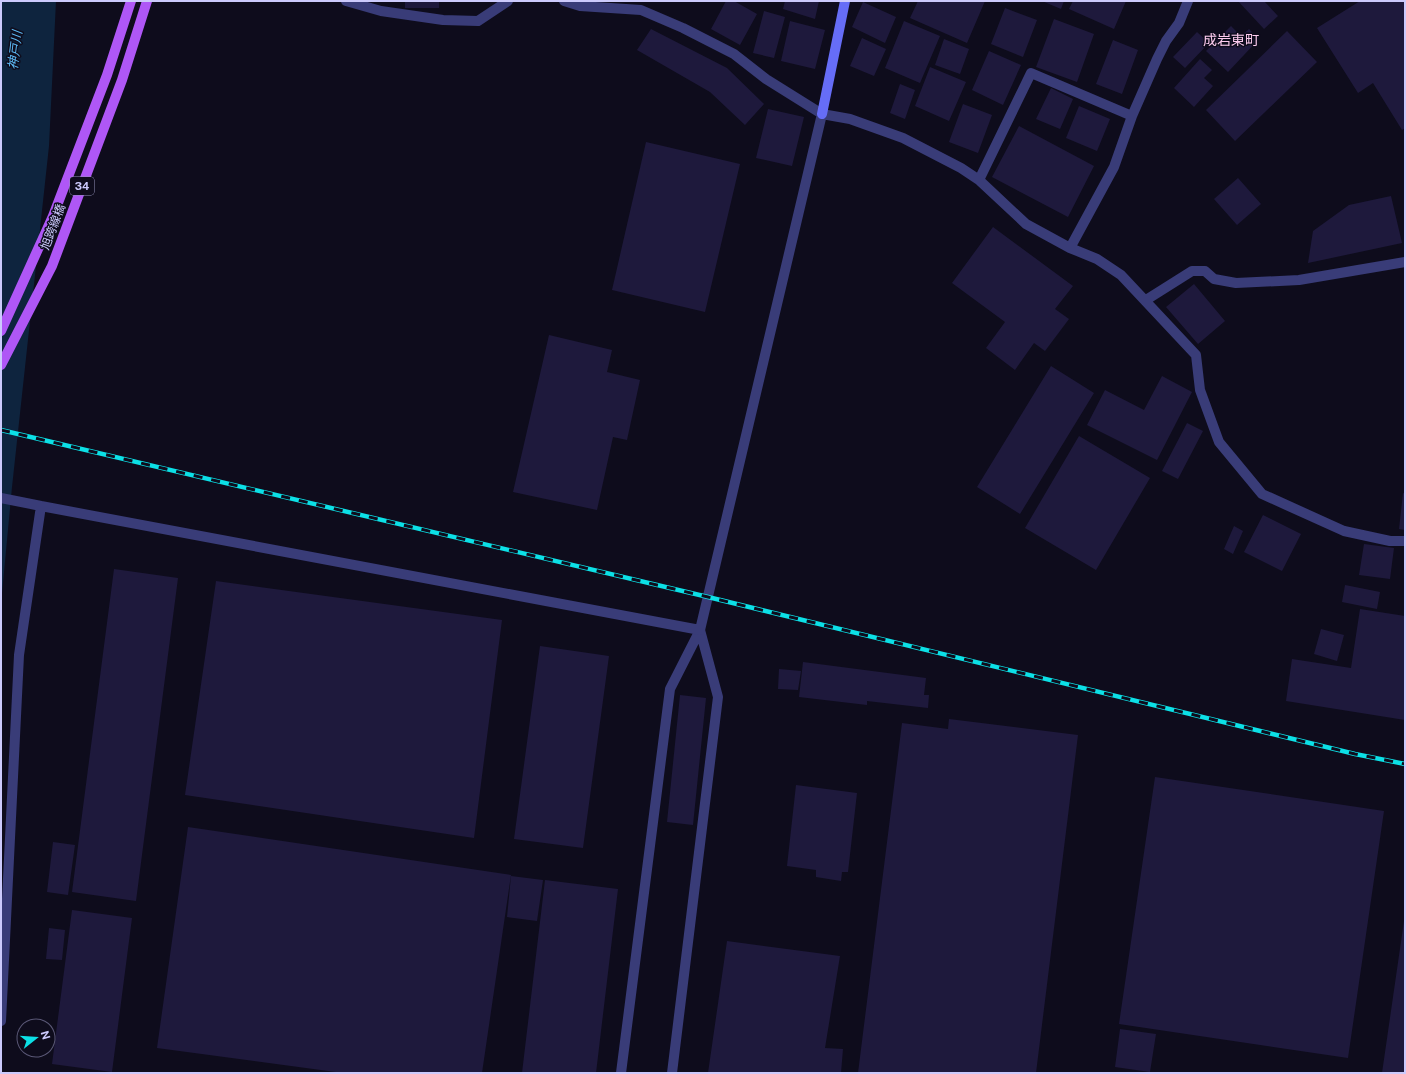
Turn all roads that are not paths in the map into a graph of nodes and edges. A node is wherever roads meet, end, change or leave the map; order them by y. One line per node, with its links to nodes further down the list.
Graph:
1 (131, 1): 14 (main road, 旭跨線橋 / 34)
2 (148, 1): 15 (main road, 旭跨線橋 / 34)
3 (346, 1): 4 (street)
4 (508, 1)
5 (564, 1): 8 (street)
6 (845, 1): 8 (street)
7 (1188, 1): 9 (street)
8 (822, 114): 10 (street); 19 (street)
9 (1132, 116): 10 (street); 11 (street)
10 (980, 180): 11 (street)
11 (1070, 248): 13 (street)
12 (1405, 262): 13 (street)
13 (1146, 300): 18 (street)
14 (1, 331)
15 (1, 365)
16 (1, 498): 17 (street)
17 (41, 506): 19 (street); 20 (street)
18 (1405, 541)
19 (700, 630): 21 (street); 22 (street)
20 (1, 1021)
21 (621, 1073)
22 (672, 1073)

